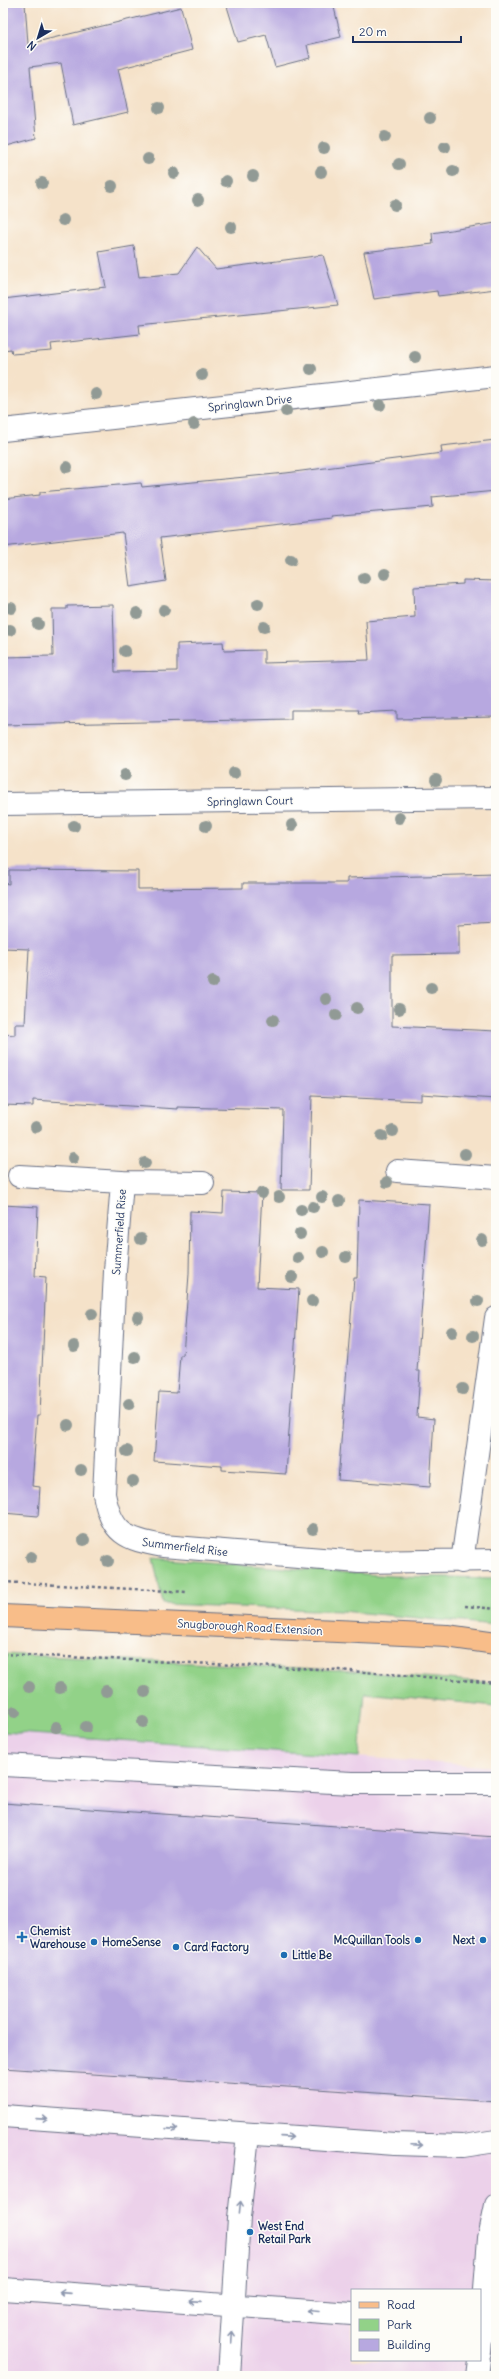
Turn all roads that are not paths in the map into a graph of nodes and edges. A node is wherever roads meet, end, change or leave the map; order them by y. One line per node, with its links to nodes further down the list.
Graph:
1 (496, 376): 2 (street, Springlawn Drive)
2 (3, 430)
3 (496, 798): 4 (street, Springlawn Court)
4 (3, 804)
5 (397, 1171): 7 (street)
6 (19, 1176): 8 (street, Summerfield Rise)
7 (496, 1178)
8 (122, 1182): 9 (street, Summerfield Rise); 12 (street, Summerfield Rise)
9 (203, 1184)
10 (496, 1318): 12 (street)
11 (496, 1560): 12 (street, Summerfield Rise)
12 (462, 1562)
13 (3, 1616): 14 (main road, Snugborough Road Extension)
14 (496, 1643)
15 (3, 1765): 16 (street)
16 (496, 1783)
17 (3, 2116): 18 (street, one-way to 18)
18 (248, 2134): 19 (street, one-way to 19); 23 (street, one-way to 18)
19 (496, 2141)
20 (496, 2205): 21 (street)
21 (493, 2238): 25 (street)
22 (3, 2289): 23 (street, one-way to 22)
23 (234, 2304): 24 (street, one-way to 23); 28 (street, one-way to 23)
24 (351, 2314)
25 (482, 2323): 26 (street)
26 (481, 2338)
27 (479, 2361): 29 (street)
28 (229, 2376)
29 (477, 2376)

